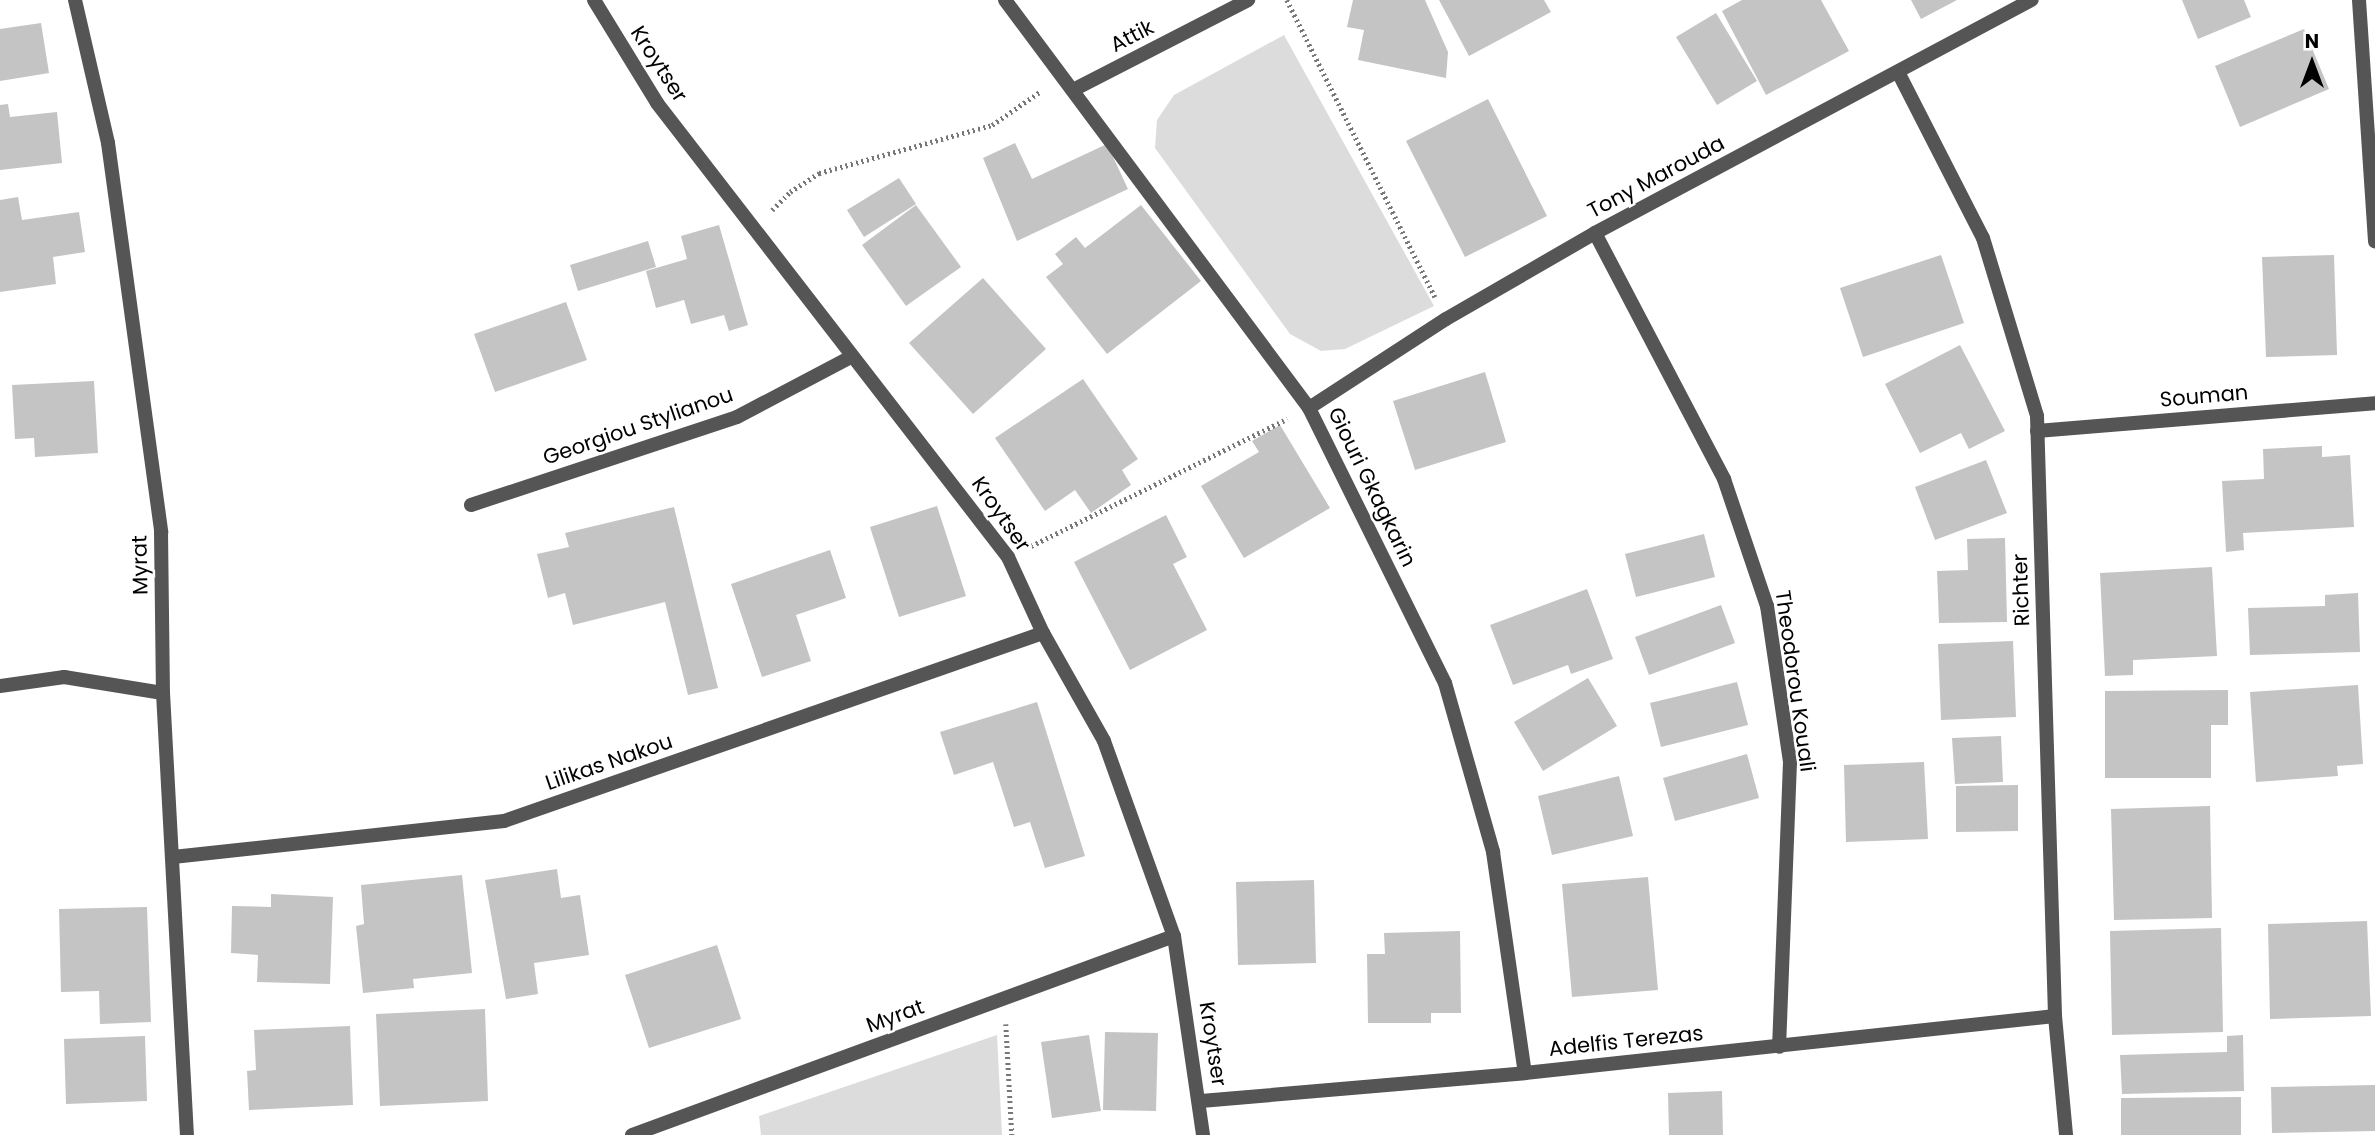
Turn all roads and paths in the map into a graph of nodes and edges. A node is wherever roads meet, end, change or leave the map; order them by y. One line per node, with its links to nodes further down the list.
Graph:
1 (75, 0): 23 (street, Myrat)
2 (594, 0): 11 (street, Kroytser)
3 (1005, 0): 9 (street, Giouri Gkagkarin)
4 (1248, 0): 10 (street, Attik)
5 (1287, 0): 14 (path)
6 (2032, 0): 8 (street, Tony Marouda)
7 (2359, 0): 13 (street)
8 (1898, 72): 12 (street, Tony Marouda); 18 (street, Richter)
9 (1061, 76): 10 (street, Giouri Gkagkarin); 11 (path)
10 (1073, 90): 17 (street, Giouri Gkagkarin)
11 (753, 232): 15 (street, Kroytser)
12 (1595, 233): 14 (street, Tony Marouda); 28 (street, Theodorou Kouali)
13 (2375, 241)
14 (1446, 319): 17 (street, Tony Marouda)
15 (851, 356): 19 (street, Georgiou Stylianou); 20 (street, Kroytser)
16 (2375, 403): 18 (street, Souman)
17 (1309, 408): 20 (path); 29 (street, Giouri Gkagkarin)
18 (2037, 432): 27 (street, Richter)
19 (471, 505)
20 (1008, 557): 21 (street, Kroytser)
21 (1043, 633): 24 (street, Lilikas Nakou); 25 (street, Kroytser)
22 (0, 685): 23 (street)
23 (163, 693): 24 (street, Myrat)
24 (173, 857): 31 (street, Myrat)
25 (1174, 936): 26 (street, Myrat); 30 (street, Kroytser)
26 (1004, 998): 32 (street, Myrat); 33 (path)
27 (2055, 1016): 28 (street, Adelfis Terezas); 35 (street, Richter)
28 (1779, 1046): 29 (street, Adelfis Terezas)
29 (1525, 1073): 30 (street, Adelfis Terezas)
30 (1201, 1101): 34 (street, Kroytser)
31 (187, 1135)
32 (632, 1135)
33 (1012, 1135)
34 (1203, 1135)
35 (2066, 1135)

